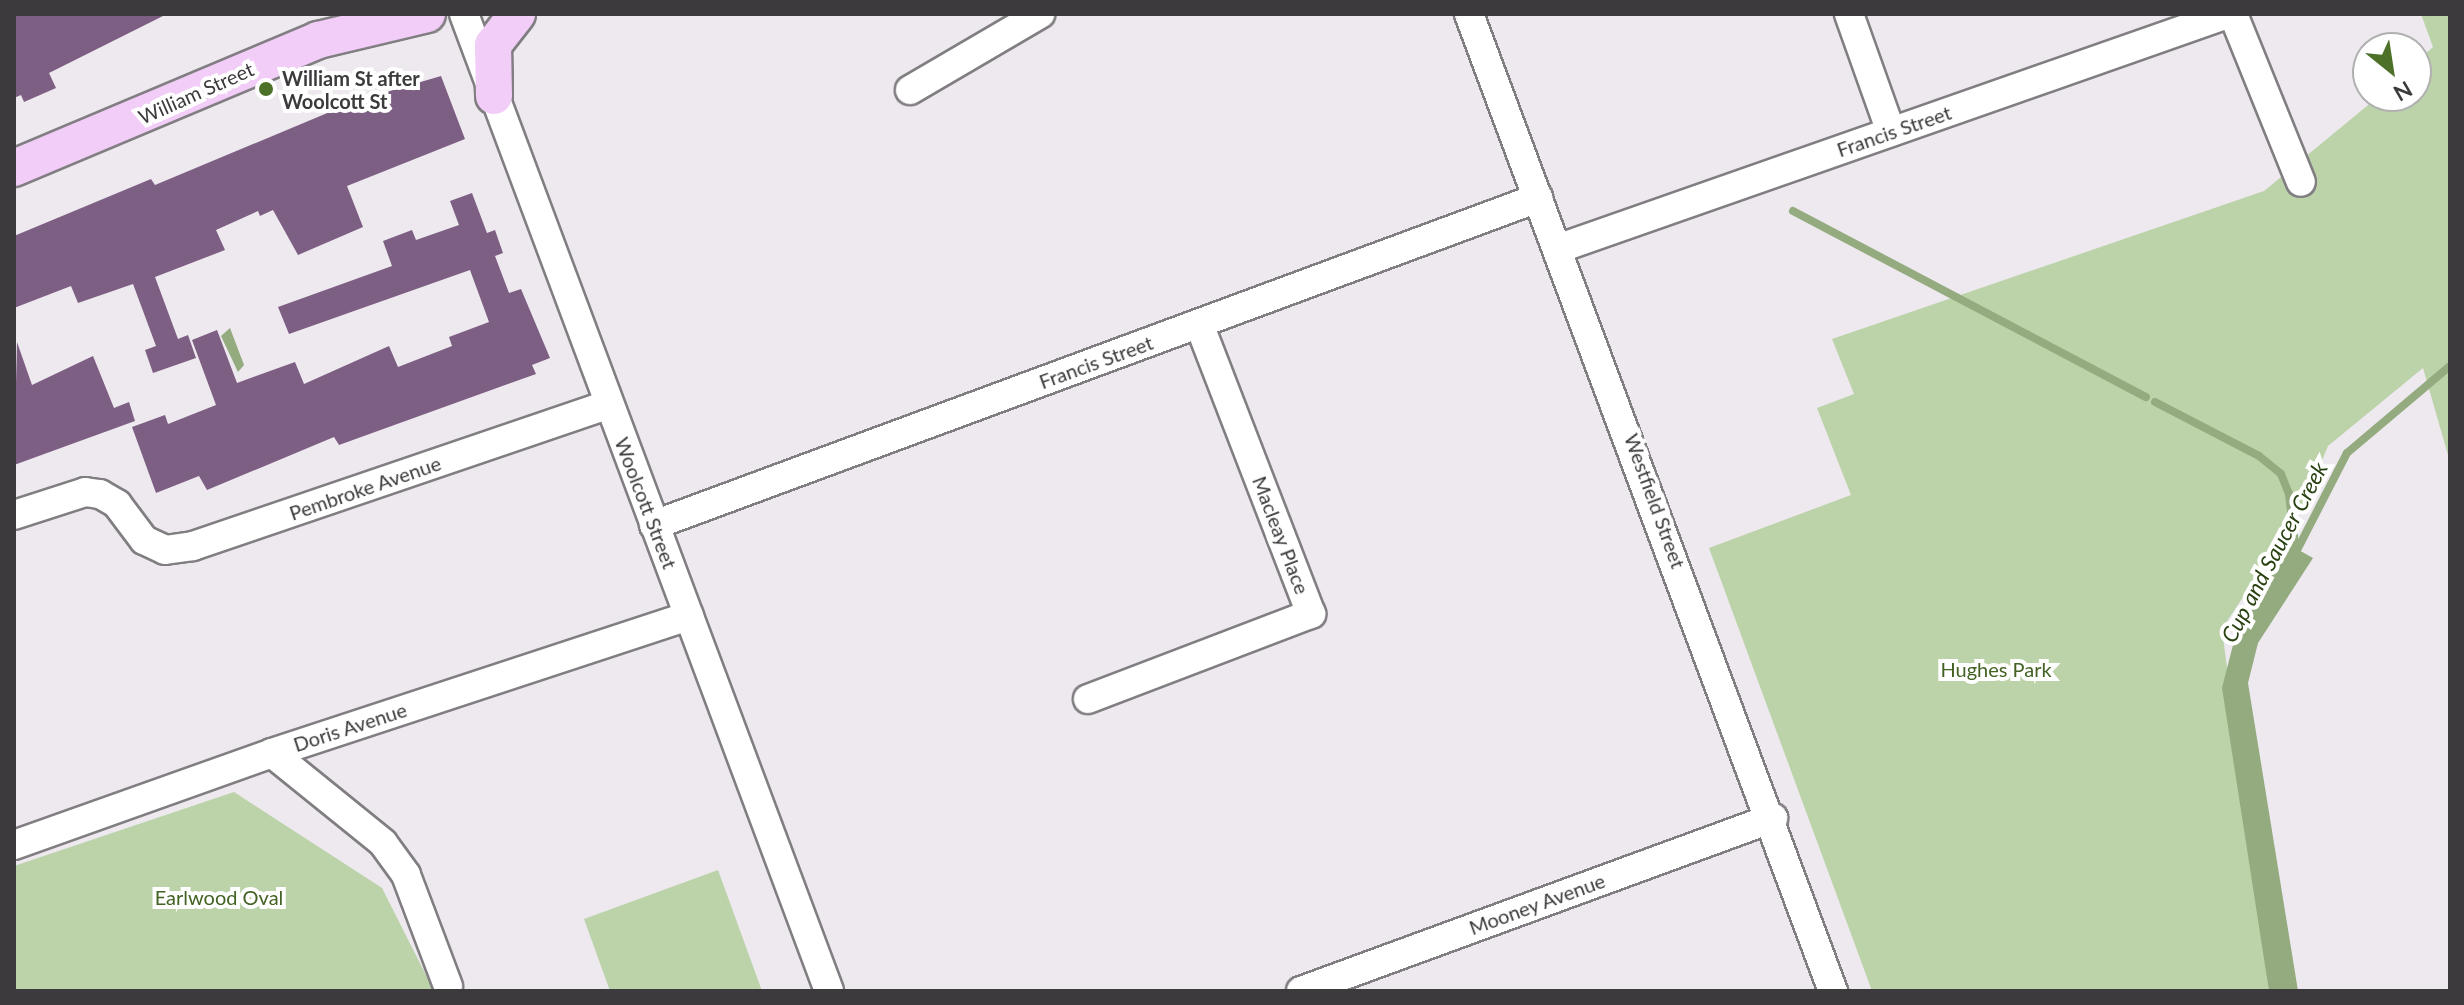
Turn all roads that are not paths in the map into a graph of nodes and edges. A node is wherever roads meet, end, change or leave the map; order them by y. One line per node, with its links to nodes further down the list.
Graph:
1 (427, 14): 11 (main road, William Street)
2 (464, 14): 9 (street, Woolcott Street)
3 (517, 14): 9 (main road)
4 (1040, 14): 8 (street)
5 (1469, 14): 13 (street, Westfield Street)
6 (1849, 14): 10 (street)
7 (2230, 14): 10 (street, Francis Street); 12 (street)
8 (910, 90)
9 (494, 96): 16 (street, Woolcott Street)
10 (1891, 132): 14 (street, Francis Street)
11 (14, 168)
12 (2301, 182)
13 (1538, 198): 14 (street, Westfield Street); 15 (street, Francis Street)
14 (1560, 248): 22 (street, Westfield Street)
15 (1199, 324): 18 (street, Francis Street); 20 (street, Macleay Place)
16 (608, 405): 17 (street, Pembroke Avenue); 18 (street, Woolcott Street)
17 (14, 515)
18 (654, 525): 19 (street, Woolcott Street)
19 (689, 616): 21 (street, Doris Avenue); 25 (street, Woolcott Street)
20 (1088, 699)
21 (272, 753): 23 (street, Doris Avenue); 24 (street)
22 (1773, 818): 26 (street, Mooney Avenue); 27 (street, Westfield Street)
23 (14, 845)
24 (448, 986)
25 (829, 991)
26 (1301, 991)
27 (1833, 991)

